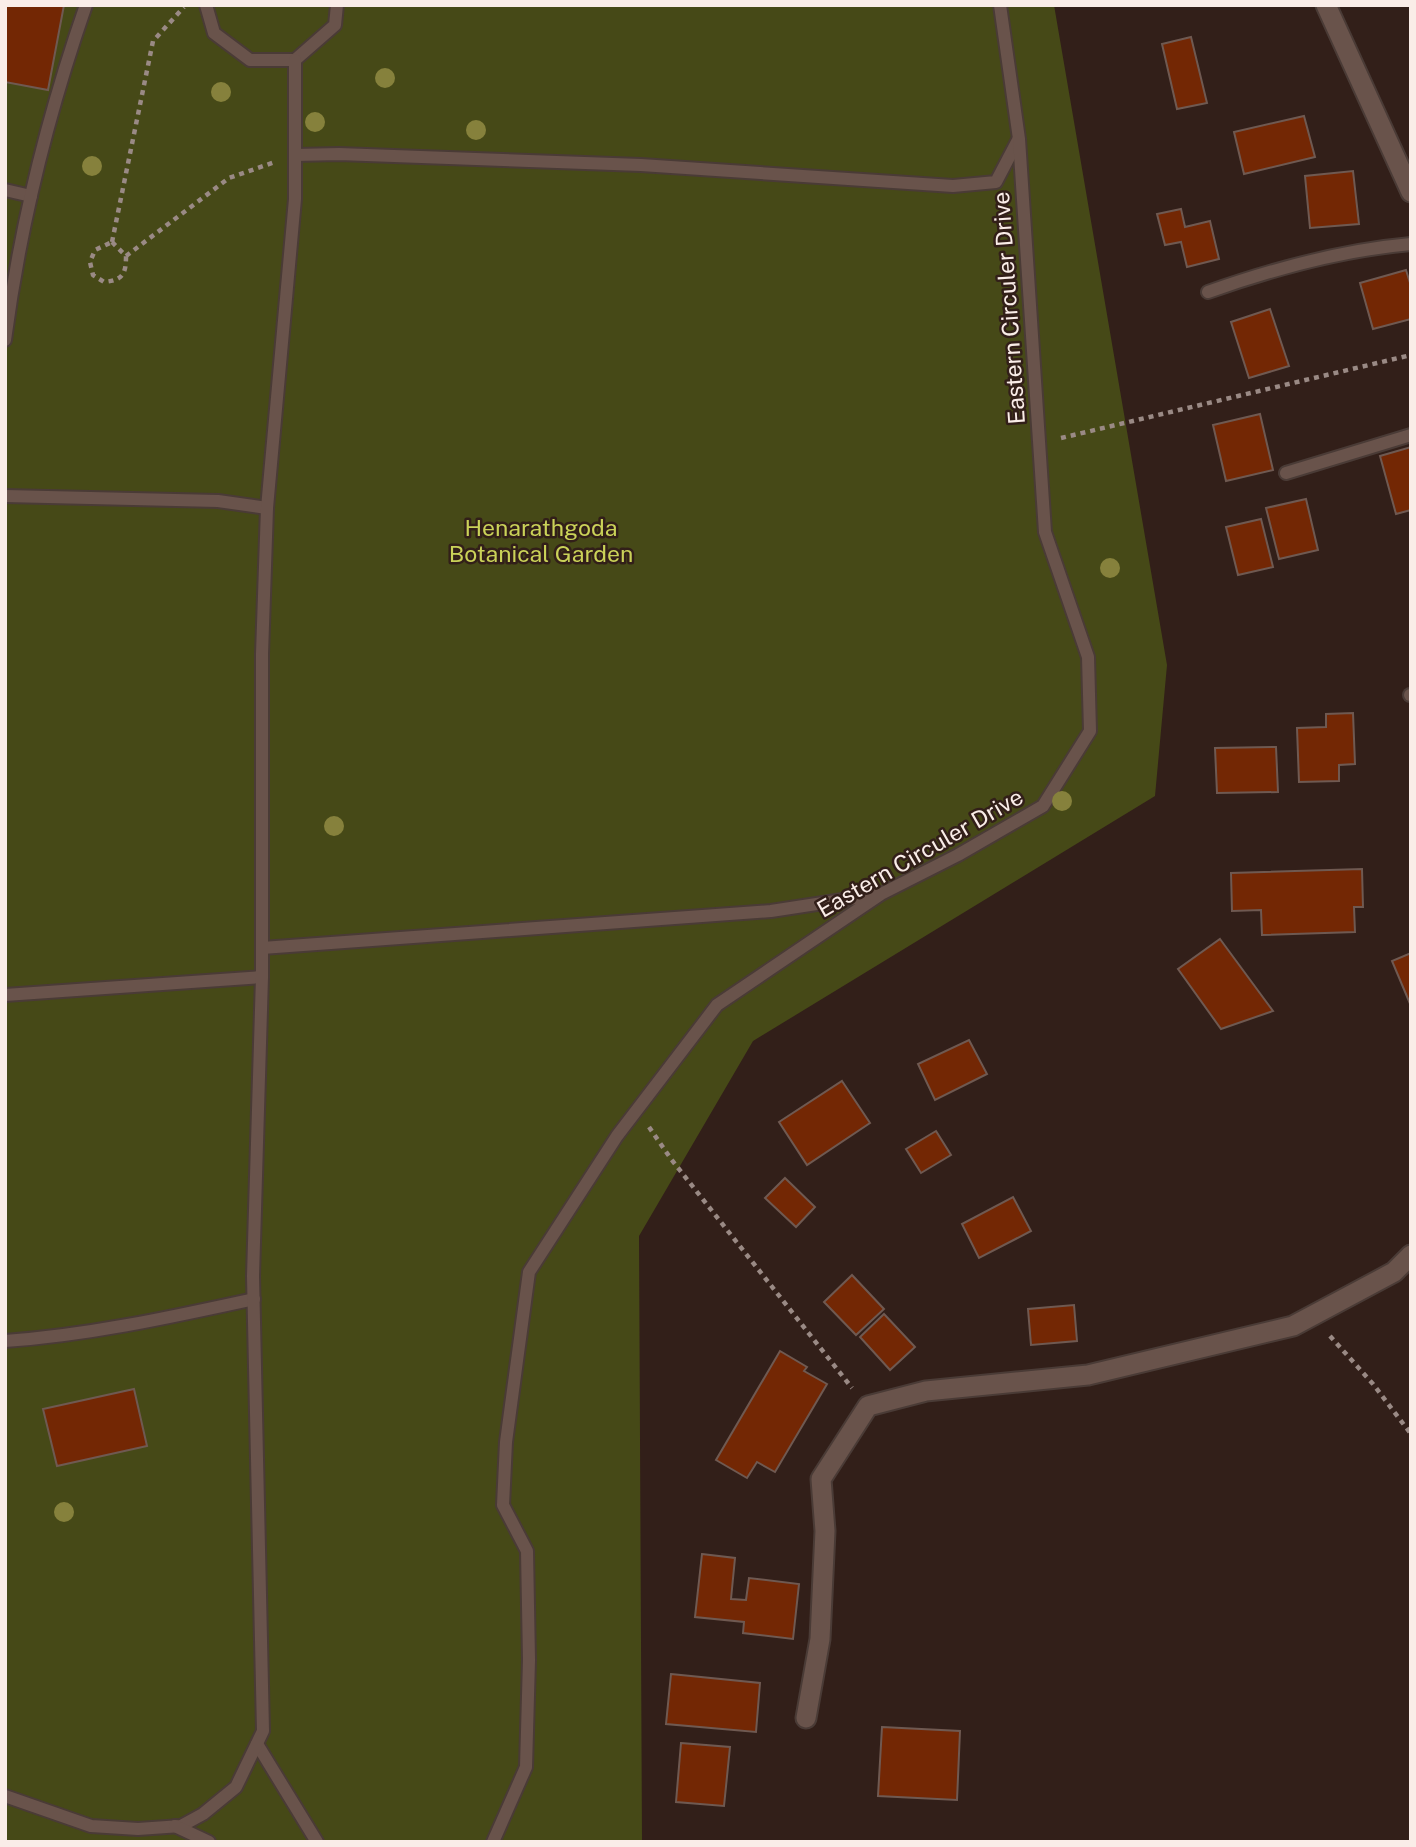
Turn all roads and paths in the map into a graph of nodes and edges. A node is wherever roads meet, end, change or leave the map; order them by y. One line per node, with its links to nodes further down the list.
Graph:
1 (86, 5): 12 (lane)
2 (186, 5): 13 (path)
3 (206, 5): 7 (lane)
4 (337, 5): 7 (lane)
5 (1000, 5): 8 (lane, Eastern Circuler Drive)
6 (1326, 5): 11 (street)
7 (295, 60): 9 (lane)
8 (1018, 139): 9 (lane); 20 (lane, Eastern Circuler Drive)
9 (295, 155): 15 (path); 23 (lane)
10 (5, 190): 12 (lane)
11 (1411, 192)
12 (31, 196): 17 (lane)
13 (111, 242): 15 (path); 15 (path)
14 (1411, 244): 16 (lane)
15 (126, 256)
16 (1208, 292)
17 (5, 340)
18 (1411, 355): 20 (path)
19 (1411, 435): 21 (lane)
20 (1039, 443): 24 (lane, Eastern Circuler Drive)
21 (1286, 473)
22 (5, 496): 23 (lane)
23 (267, 508): 25 (lane)
24 (881, 894): 25 (lane); 41 (lane, Eastern Circuler Drive)
25 (262, 948): 26 (lane)
26 (262, 977): 27 (lane); 30 (lane)
27 (5, 995)
28 (645, 1121): 33 (path)
29 (1411, 1255): 31 (street)
30 (254, 1299): 32 (lane); 36 (lane)
31 (1313, 1317): 33 (street); 34 (path)
32 (5, 1340)
33 (867, 1406): 35 (street)
34 (1411, 1434)
35 (806, 1718)
36 (257, 1744): 38 (lane); 40 (lane)
37 (5, 1796): 38 (lane)
38 (175, 1826): 39 (lane)
39 (209, 1842)
40 (317, 1842)
41 (493, 1842)

